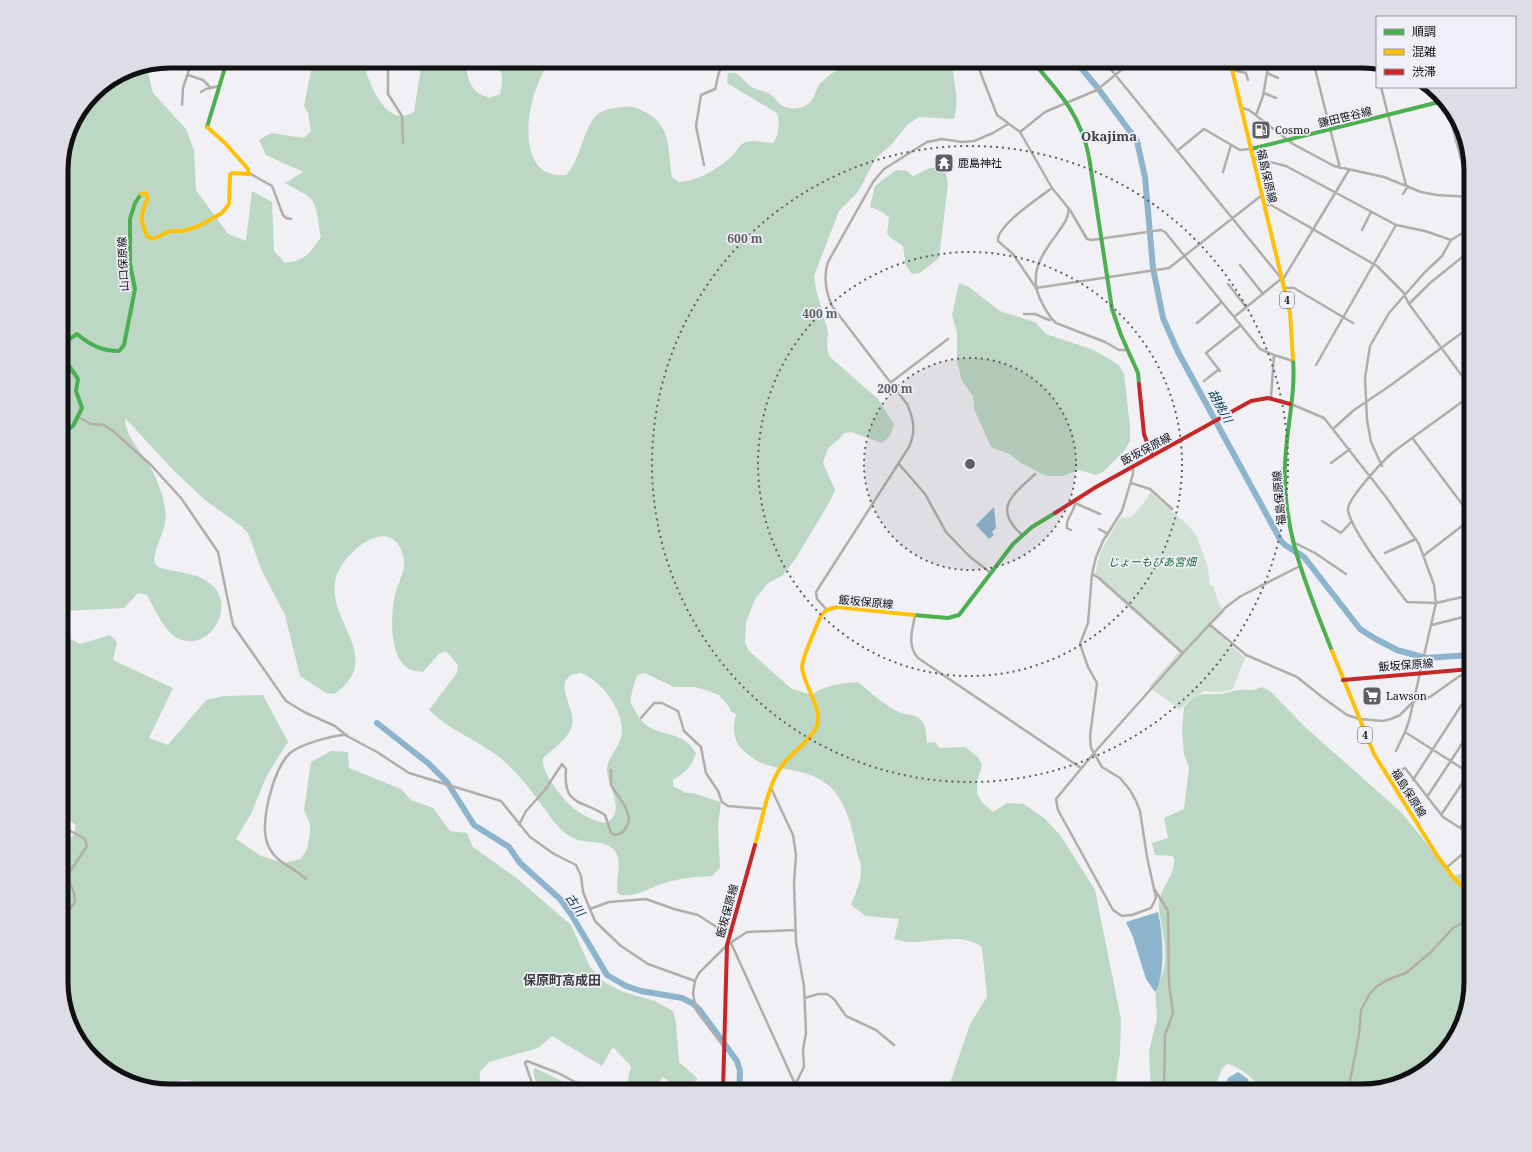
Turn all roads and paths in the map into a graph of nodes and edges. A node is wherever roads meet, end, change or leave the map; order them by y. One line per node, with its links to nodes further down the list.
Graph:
1 (190, 68): 13 (street)
2 (225, 68): 17 (main road)
3 (388, 68): 34 (street)
4 (723, 68): 39 (street)
5 (979, 68): 30 (street)
6 (1038, 68): 24 (main road)
7 (1110, 68): 14 (street)
8 (1124, 68): 14 (street)
9 (1268, 68): 12 (street)
10 (1315, 68): 31 (street)
11 (1232, 70): 16 (street); 26 (main road, 福島保原線 / 4)
12 (1267, 73): 15 (street); 21 (street)
13 (188, 75): 18 (street); 25 (street)
14 (1115, 75): 24 (street); 37 (street)
15 (1278, 78)
16 (1248, 80)
17 (219, 86): 18 (street); 44 (main road)
18 (210, 87): 20 (street)
19 (1381, 88): 28 (street)
20 (201, 92)
21 (1264, 93): 22 (street); 27 (street)
22 (1276, 98)
23 (1438, 102): 28 (main road, 鎌田笹谷線)
24 (1066, 103): 32 (street); 62 (main road)
25 (182, 105)
26 (1241, 108): 27 (street); 36 (main road, 福島保原線 / 4)
27 (1256, 115): 33 (street)
28 (1388, 116): 31 (main road, 鎌田笹谷線); 45 (street)
29 (1451, 120): 42 (street)
30 (1008, 124): 32 (street); 96 (street)
31 (1330, 130): 33 (main road, 鎌田笹谷線); 40 (street)
32 (1020, 132): 46 (street)
33 (1289, 141): 36 (main road, 鎌田笹谷線); 40 (street)
34 (403, 143)
35 (1231, 145): 36 (street); 37 (street); 43 (street)
36 (1251, 149): 38 (main road, 福島保原線 / 4)
37 (1177, 151): 57 (street)
38 (1253, 158): 47 (street); 48 (main road, 福島保原線 / 4)
39 (704, 165)
40 (1340, 168): 41 (street)
41 (1349, 170): 45 (street); 47 (street)
42 (1464, 170)
43 (1223, 172)
44 (249, 173): 56 (street); 87 (main road, 山口保原線)
45 (1407, 186): 49 (street); 50 (street)
46 (1052, 188): 52 (street); 71 (street)
47 (1335, 193): 53 (street); 59 (street)
48 (1262, 194): 51 (main road, 福島保原線 / 4); 57 (street)
49 (1403, 194)
50 (1464, 197)
51 (1264, 206): 59 (street); 69 (main road, 福島保原線 / 4)
52 (1068, 207): 54 (street); 55 (street)
53 (1371, 212): 58 (street); 60 (street)
54 (1068, 216): 55 (street); 71 (street)
55 (1074, 216): 62 (street)
56 (291, 219)
57 (1232, 219): 65 (street); 69 (street)
58 (1396, 225): 63 (street); 67 (street)
59 (1314, 230): 67 (street); 69 (street)
60 (1362, 230)
61 (1464, 232): 63 (street)
62 (1102, 239): 65 (street); 68 (main road)
63 (1451, 240): 74 (street)
64 (1464, 256): 76 (street)
65 (1185, 257): 68 (street); 75 (street)
66 (1240, 264): 73 (street)
67 (1374, 264): 74 (street); 80 (street)
68 (1108, 278): 71 (street); 89 (main road)
69 (1282, 279): 72 (main road, 福島保原線 / 4); 73 (street)
70 (1228, 284): 77 (street)
71 (1036, 288): 81 (street)
72 (1284, 288): 80 (street); 91 (main road, 福島保原線 / 4)
73 (1263, 294): 77 (street)
74 (1405, 295): 76 (street); 99 (street)
75 (1222, 302): 79 (street); 82 (street)
76 (1409, 304): 88 (street)
77 (1246, 307): 79 (street)
78 (1024, 314): 81 (street)
79 (1234, 317): 84 (street)
80 (1344, 317): 83 (street); 92 (street)
81 (1052, 319): 89 (street)
82 (1197, 322)
83 (1353, 323)
84 (1241, 325): 90 (street); 95 (street)
85 (1464, 331): 88 (street)
86 (948, 339): 96 (street)
87 (68, 340)
88 (1441, 348): 94 (street); 99 (street)
89 (1127, 350): 106 (main road)
90 (1274, 355): 91 (street); 97 (street)
91 (1294, 361): 100 (main road, 福島保原線 / 4)
92 (1316, 364)
93 (68, 365): 101 (main road, 山口保原線)
94 (1464, 379)
95 (1204, 381)
96 (890, 382): 108 (street)
97 (1270, 399): 100 (main road, 飯坂保原線); 106 (main road, 飯坂保原線)
98 (1464, 400): 104 (street)
99 (1366, 401): 103 (street); 110 (street)
100 (1290, 404): 103 (street); 126 (main road, 福島保原線 / 4)
101 (78, 417): 102 (main road); 150 (street)
102 (68, 429)
103 (1333, 429): 105 (street)
104 (1413, 439): 110 (street); 115 (street)
105 (1350, 449): 107 (street); 112 (street)
106 (1152, 456): 109 (main road, 飯坂保原線)
107 (1332, 463)
108 (899, 464): 130 (street); 135 (street)
109 (1133, 466): 113 (street); 114 (main road, 飯坂保原線)
110 (1382, 466): 112 (street)
111 (1035, 474): 123 (street)
112 (1370, 476): 119 (street); 125 (street)
113 (1131, 482): 116 (street); 124 (street)
114 (1075, 501): 117 (street); 122 (street); 123 (main road, 飯坂保原線)
115 (1464, 508)
116 (1172, 509)
117 (1100, 514)
118 (1322, 521): 119 (street)
119 (1352, 521): 134 (street)
120 (1464, 524): 128 (street)
121 (1099, 529): 124 (street)
122 (1071, 530)
123 (1022, 534): 130 (main road, 飯坂保原線)
124 (1108, 534): 131 (street)
125 (1416, 539): 127 (street); 128 (street)
126 (1293, 543): 129 (main road, 福島保原線 / 4); 132 (street)
127 (1385, 553)
128 (1423, 556): 134 (street)
129 (1299, 567): 138 (street); 144 (main road, 福島保原線 / 4)
130 (991, 574): 136 (main road, 飯坂保原線)
131 (1092, 574): 140 (street); 154 (street)
132 (1346, 574)
133 (1464, 597): 134 (street)
134 (1436, 603): 139 (street)
135 (827, 610): 136 (main road, 飯坂保原線); 162 (main road, 飯坂保原線)
136 (916, 616): 156 (street)
137 (1464, 617): 139 (street)
138 (1210, 624): 140 (street); 148 (street)
139 (1432, 624): 142 (street)
140 (1183, 653): 154 (street)
141 (1464, 670): 142 (main road, 飯坂保原線)
142 (1421, 673): 144 (main road, 飯坂保原線); 145 (street)
143 (1464, 676): 145 (street)
144 (1343, 680): 148 (main road, 福島保原線 / 4)
145 (1414, 701): 148 (street); 149 (street)
146 (1464, 703): 152 (street)
147 (641, 718): 164 (street)
148 (1358, 718): 159 (main road, 福島保原線 / 4)
149 (1405, 732): 152 (street); 153 (street)
150 (347, 736): 167 (street); 175 (street)
151 (1464, 741): 155 (street)
152 (1432, 750): 155 (street); 160 (street)
153 (1396, 751)
154 (1094, 753): 156 (street); 176 (street)
155 (1451, 761): 157 (street); 163 (street)
156 (1081, 768): 176 (street)
157 (1464, 769)
158 (611, 770): 167 (street)
159 (1389, 777): 160 (street); 172 (main road, 福島保原線 / 4)
160 (1414, 780): 163 (street)
161 (1464, 782): 165 (street)
162 (770, 788): 164 (main road, 飯坂保原線); 182 (street)
163 (1427, 797): 165 (street)
164 (765, 809): 181 (main road, 飯坂保原線)
165 (1441, 815): 168 (street)
166 (1464, 822): 168 (street)
167 (519, 825): 178 (street)
168 (1460, 828): 170 (street)
169 (68, 830): 173 (street)
170 (1464, 831)
171 (1464, 853): 172 (street)
172 (1446, 868): 177 (main road, 福島保原線 / 4)
173 (68, 874)
174 (68, 878): 179 (street)
175 (306, 879)
176 (1154, 888): 192 (street)
177 (1464, 889)
178 (590, 909): 181 (street); 184 (street)
179 (68, 911)
180 (1464, 922): 193 (street)
181 (730, 930): 183 (main road, 飯坂保原線)
182 (796, 930): 183 (street); 185 (street)
183 (729, 944): 184 (street); 187 (main road, 飯坂保原線); 191 (street)
184 (695, 981): 187 (street)
185 (804, 998): 186 (street); 191 (street)
186 (894, 1046)
187 (724, 1047): 190 (main road, 飯坂保原線)
188 (532, 1084): 189 (street)
189 (583, 1084)
190 (723, 1084)
191 (795, 1084)
192 (1164, 1084)
193 (1349, 1084)

